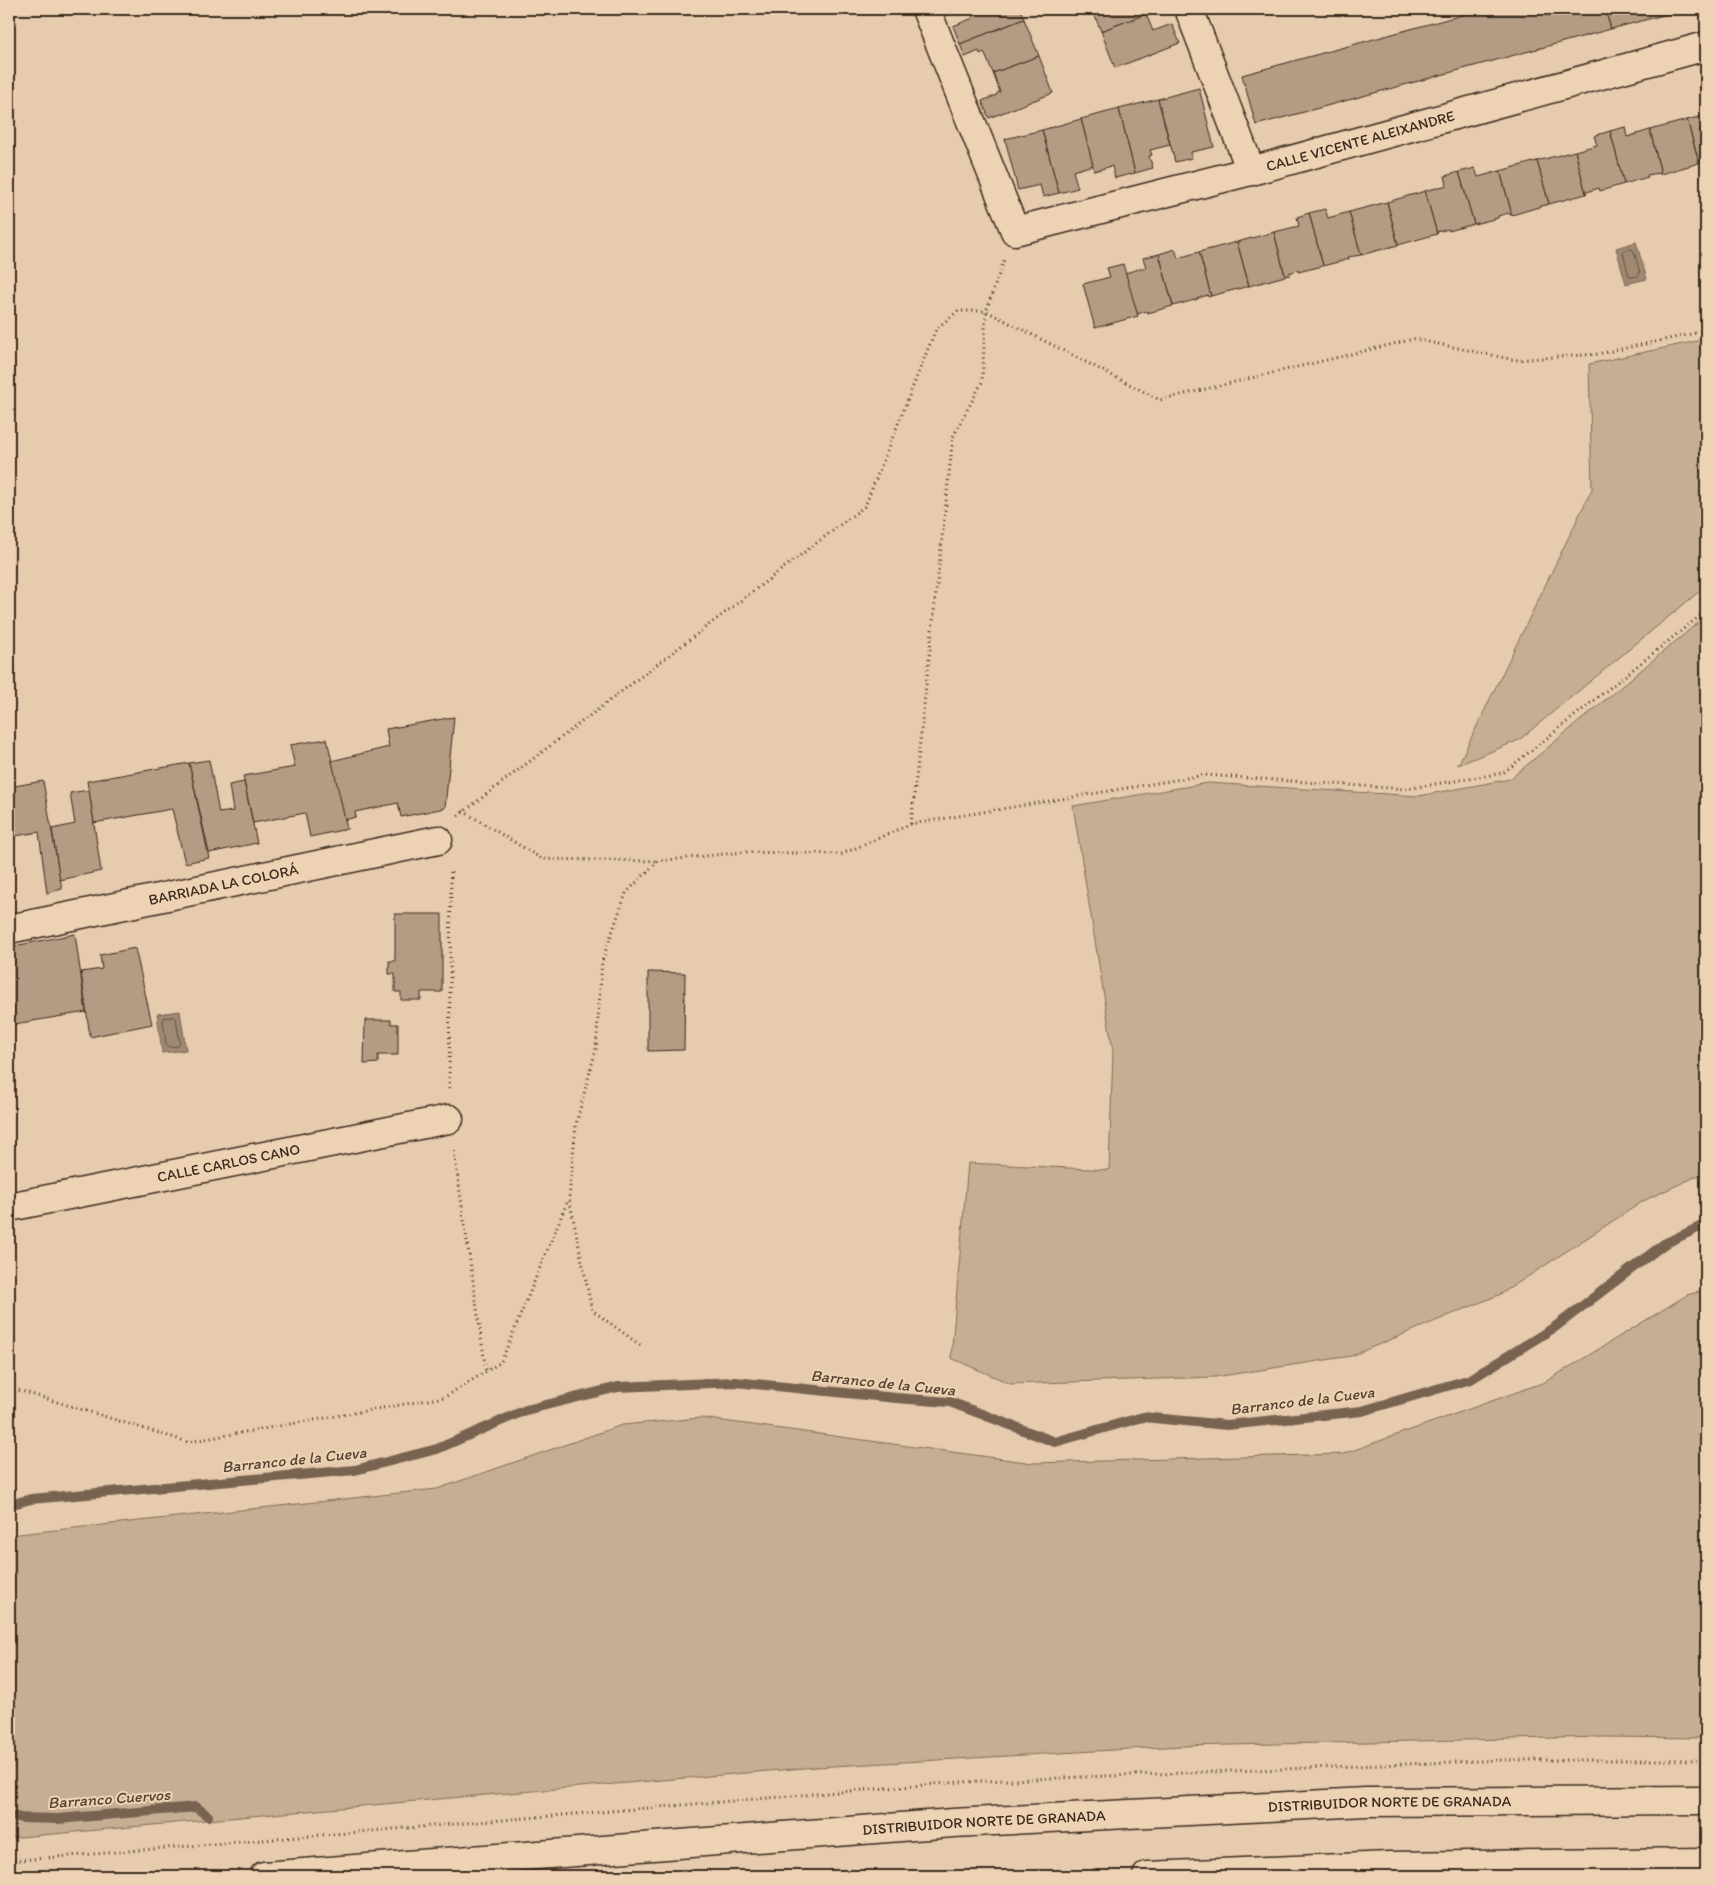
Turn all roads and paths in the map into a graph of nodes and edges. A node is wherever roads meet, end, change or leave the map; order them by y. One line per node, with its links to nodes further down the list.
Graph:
1 (926, 9): 5 (street)
2 (1189, 9): 4 (street)
3 (1706, 46): 4 (street, CALLE VICENTE ALEIXANDRE)
4 (1251, 171): 5 (street, CALLE VICENTE ALEIXANDRE)
5 (1015, 231): 6 (path)
6 (986, 311): 7 (path); 9 (path); 10 (path)
7 (1706, 331)
8 (1706, 611): 10 (path)
9 (463, 811): 11 (path); 12 (path)
10 (911, 824): 12 (path)
11 (438, 840): 13 (street, BARRIADA LA COLORÁ)
12 (658, 861): 15 (path)
13 (9, 928)
14 (449, 1119): 16 (street, CALLE CARLOS CANO)
15 (569, 1198): 17 (path); 18 (path)
16 (9, 1207)
17 (640, 1345)
18 (9, 1392)
19 (1706, 1800): 21 (street, DISTRIBUIDOR NORTE DE GRANADA)
20 (1706, 1862): 22 (street)
21 (264, 1876)
22 (1147, 1876)

